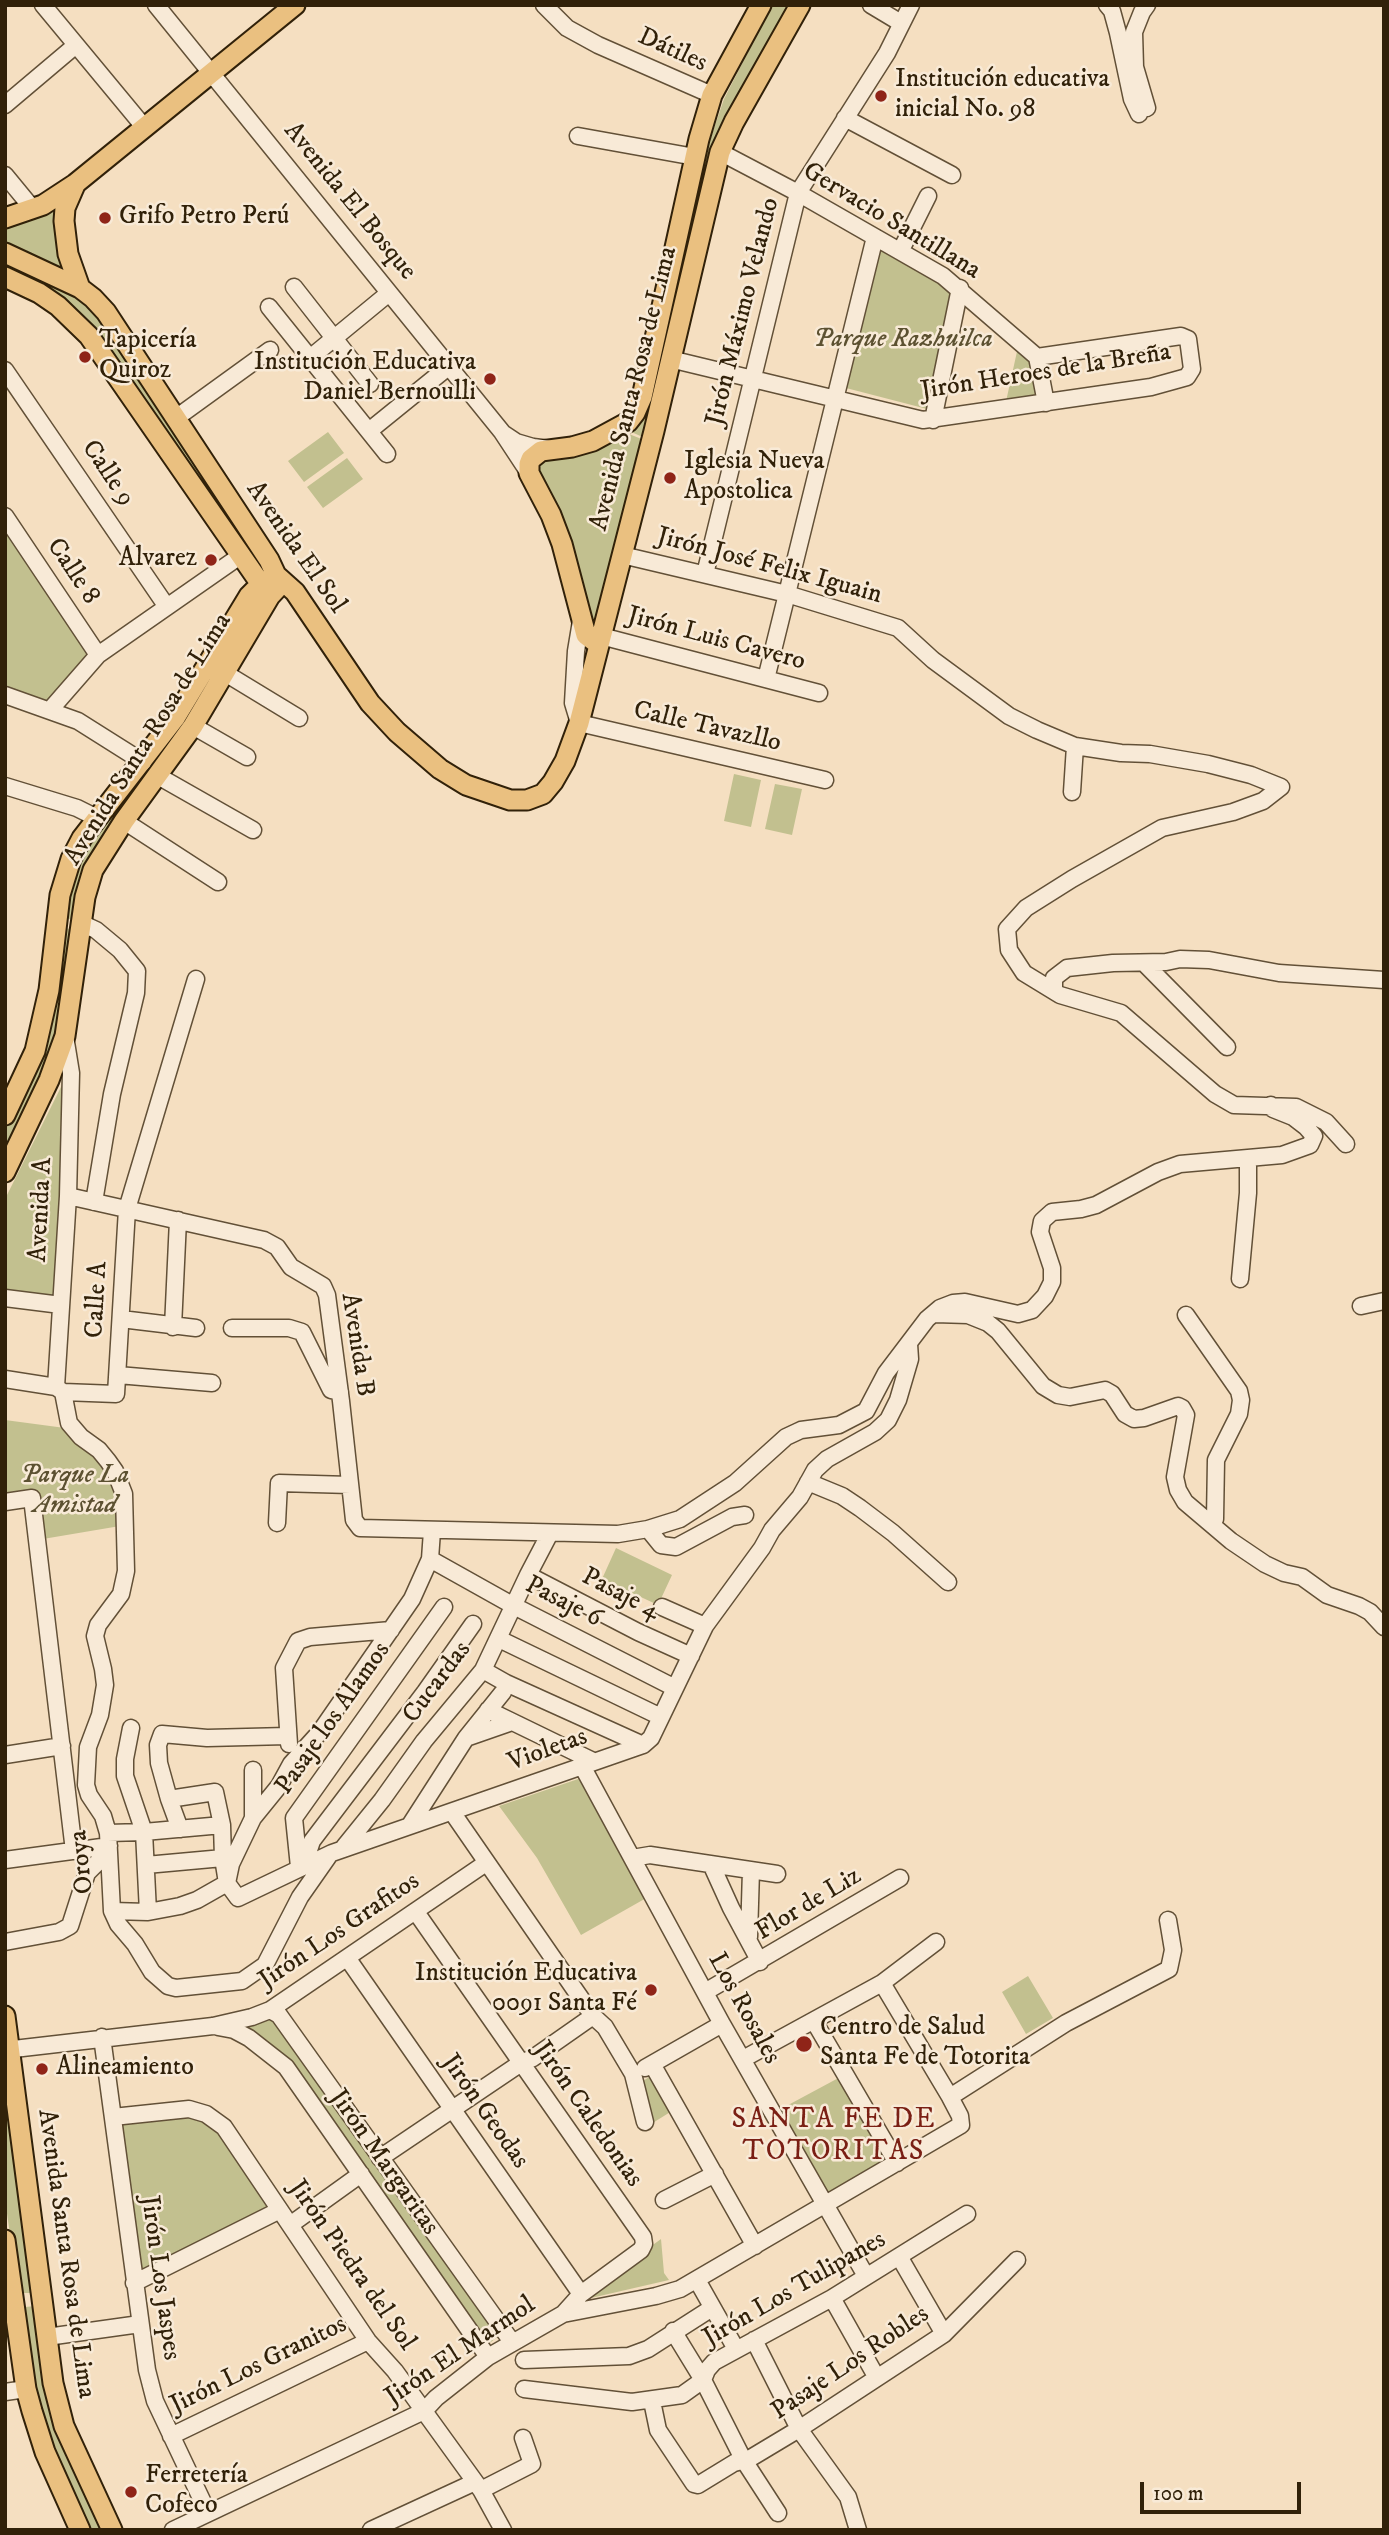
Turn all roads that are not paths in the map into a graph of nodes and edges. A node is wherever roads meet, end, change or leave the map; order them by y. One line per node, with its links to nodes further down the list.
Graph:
1 (43, 5): 12 (street)
2 (156, 5): 13 (street, Avenida El Bosque)
3 (295, 5): 13 (main road)
4 (544, 5): 14 (street, Dátiles)
5 (800, 5): 19 (main road, Avenida Santa Rosa de Lima)
6 (871, 5): 11 (street)
7 (911, 5): 11 (street, Jirón Máximo Velando)
8 (1107, 5): 9 (street)
9 (1147, 5)
10 (757, 7): 14 (main road, Avenida Santa Rosa de Lima)
11 (901, 23): 16 (street, Jirón Máximo Velando)
12 (76, 45): 15 (street); 17 (street)
13 (212, 74): 17 (main road); 35 (street, Avenida El Bosque)
14 (712, 95): 20 (main road, Avenida Santa Rosa de Lima)
15 (5, 104)
16 (845, 118): 22 (street); 24 (street, Jirón Máximo Velando)
17 (145, 128): 23 (main road)
18 (578, 136): 20 (street)
19 (720, 152): 24 (street, Gervacio Santillana); 41 (main road, Avenida Santa Rosa de Lima)
20 (695, 157): 52 (main road, Avenida Santa Rosa de Lima)
21 (5, 175): 26 (street)
22 (952, 176)
23 (75, 184): 26 (main road); 33 (main road)
24 (798, 193): 28 (street, Gervacio Santillana); 44 (street, Jirón Máximo Velando)
25 (928, 195): 29 (street)
26 (33, 209): 27 (main road)
27 (5, 218)
28 (875, 237): 29 (street, Gervacio Santillana); 46 (street)
29 (901, 250): 34 (street, Gervacio Santillana)
30 (5, 253): 33 (main road, Avenida El Sol)
31 (5, 277): 57 (main road, Avenida El Sol)
32 (294, 287): 37 (street)
33 (80, 288): 48 (main road, Avenida El Sol)
34 (960, 288): 39 (street, Gervacio Santillana); 49 (street)
35 (389, 293): 37 (street); 42 (street, Avenida El Bosque)
36 (269, 307): 40 (street)
37 (334, 338): 40 (street); 45 (street)
38 (270, 350): 48 (street)
39 (1037, 357): 47 (street); 47 (street, Jirón Heroes de la Breña)
40 (310, 358): 50 (street)
41 (670, 359): 44 (street, Jirón Heroes de la Breña); 56 (main road, Avenida Santa Rosa de Lima)
42 (448, 367): 50 (street); 51 (street, Avenida El Bosque)
43 (5, 370): 61 (street, Calle 9)
44 (751, 378): 46 (street, Jirón Heroes de la Breña); 58 (street, Jirón Máximo Velando)
45 (370, 384)
46 (835, 398): 49 (street, Jirón Heroes de la Breña); 60 (street)
47 (1045, 403): 49 (street, Jirón Heroes de la Breña)
48 (176, 418): 59 (main road, Avenida El Sol)
49 (933, 420)
50 (369, 431): 53 (street)
51 (502, 432): 52 (street, Avenida El Bosque); 54 (street, Avenida El Bosque)
52 (550, 449): 54 (main road)
53 (387, 454)
54 (529, 473): 62 (main road, Avenida El Bosque)
55 (5, 516): 64 (street, Calle 8)
56 (622, 555): 58 (street, Jirón José Felix Iguain); 63 (main road, Avenida Santa Rosa de Lima)
57 (240, 556): 59 (main road, Avenida El Sol); 61 (street)
58 (705, 574): 60 (street, Jirón José Felix Iguain)
59 (269, 583): 65 (main road, Avenida Santa Rosa de Lima); 75 (main road, Avenida Santa Rosa de Lima); 80 (main road, Avenida El Sol)
60 (787, 594): 66 (street); 73 (street, Jirón José Felix Iguain)
61 (167, 607): 64 (street)
62 (581, 621): 63 (main road, Avenida El Bosque); 71 (street, Avenida El Bosque)
63 (600, 640): 66 (street, Jirón Luis Cavero); 71 (main road, Avenida Santa Rosa de Lima)
64 (98, 655): 69 (street)
65 (225, 673): 70 (street); 72 (main road, Avenida Santa Rosa de Lima)
66 (766, 679): 67 (street, Jirón Luis Cavero)
67 (819, 693)
68 (5, 695): 69 (street)
69 (50, 710): 75 (street)
70 (299, 718)
71 (579, 723): 77 (street, Calle Tavazllo); 80 (main road, Avenida Santa Rosa de Lima)
72 (193, 726): 74 (street); 76 (main road, Avenida Santa Rosa de Lima)
73 (1075, 746): 79 (street); 90 (street, Jirón José Felix Iguain)
74 (247, 757)
75 (143, 762): 81 (main road, Avenida Santa Rosa de Lima)
76 (158, 776): 82 (main road, Avenida Santa Rosa de Lima); 83 (street)
77 (825, 780)
78 (5, 786): 81 (street)
79 (1072, 792)
80 (543, 794)
81 (97, 818): 85 (main road, Avenida Santa Rosa de Lima)
82 (124, 821): 84 (street); 86 (main road, Avenida Santa Rosa de Lima)
83 (253, 830)
84 (218, 882)
85 (55, 922): 86 (main road); 94 (main road, Avenida Santa Rosa de Lima)
86 (81, 923): 91 (main road, Avenida Santa Rosa de Lima); 99 (street)
87 (1144, 963): 89 (street); 90 (street); 92 (street)
88 (196, 979): 100 (street, Calle A)
89 (1384, 980)
90 (1054, 991): 93 (street)
91 (65, 1036): 97 (main road, Avenida Santa Rosa de Lima); 98 (street, Avenida A)
92 (1227, 1046)
93 (1270, 1105): 95 (street); 96 (street)
94 (5, 1115)
95 (1346, 1144)
96 (1248, 1158): 102 (street); 107 (street)
97 (5, 1172)
98 (68, 1196): 99 (street, Avenida B); 105 (street, Avenida A)
99 (94, 1202): 100 (street, Avenida B)
100 (128, 1209): 101 (street, Avenida B); 109 (street, Calle A)
101 (178, 1220): 110 (street); 118 (street, Avenida B)
102 (1240, 1279)
103 (5, 1298): 105 (street)
104 (1384, 1301): 106 (street)
105 (61, 1305): 117 (street, Avenida A)
106 (1361, 1306)
107 (933, 1313): 113 (street); 124 (street)
108 (1185, 1315): 124 (street)
109 (121, 1319): 110 (street); 114 (street, Calle A)
110 (173, 1326): 111 (street)
111 (196, 1328)
112 (232, 1328): 118 (street)
113 (909, 1344): 119 (street); 125 (street)
114 (118, 1375): 116 (street); 117 (street, Calle A)
115 (5, 1378): 117 (street)
116 (212, 1383)
117 (60, 1390): 162 (street, Oroya)
118 (340, 1392): 120 (street, Avenida B)
119 (808, 1482): 130 (street); 135 (street)
120 (350, 1485): 123 (street); 126 (street, Avenida B)
121 (5, 1502): 150 (street)
122 (745, 1515): 125 (street)
123 (277, 1523)
124 (1212, 1525): 136 (street)
125 (648, 1529): 127 (street)
126 (432, 1531): 127 (street); 128 (street)
127 (550, 1533): 129 (street, Cucardas)
128 (429, 1559): 131 (street, Pasaje 6); 137 (street)
129 (528, 1575): 131 (street, Cucardas); 139 (street, Pasaje 4)
130 (948, 1582)
131 (514, 1606): 138 (street, Cucardas); 141 (street, Pasaje 6)
132 (444, 1607): 171 (street, Pasaje los Alamos)
133 (662, 1607): 135 (street)
134 (473, 1624): 171 (street)
135 (705, 1626): 139 (street)
136 (1384, 1627)
137 (391, 1630): 147 (street); 153 (street)
138 (499, 1640): 140 (street, Cucardas); 144 (street)
139 (691, 1656): 141 (street)
140 (483, 1670): 149 (street); 164 (street, Cucardas)
141 (675, 1688): 144 (street)
142 (503, 1692): 143 (street)
143 (488, 1710): 145 (street); 148 (street)
144 (661, 1717): 149 (street)
145 (512, 1722): 148 (street); 152 (street)
146 (131, 1728): 161 (street)
147 (287, 1736): 153 (street); 155 (street)
148 (466, 1738): 159 (street)
149 (643, 1745): 152 (street, Violetas)
150 (62, 1746): 151 (street); 163 (street)
151 (5, 1755)
152 (587, 1763): 156 (street, Violetas); 166 (street, Los Rosales)
153 (291, 1764): 157 (street)
154 (253, 1770): 157 (street)
155 (169, 1799): 158 (street); 160 (street)
156 (452, 1812): 159 (street, Violetas); 168 (street)
157 (253, 1818): 175 (street)
158 (222, 1825): 160 (street); 165 (street)
159 (410, 1825): 164 (street, Violetas)
160 (180, 1829): 161 (street)
161 (144, 1832): 162 (street); 170 (street)
162 (108, 1846): 163 (street); 176 (street, Oroya); 181 (street)
163 (74, 1851): 167 (street)
164 (337, 1851): 171 (street, Violetas); 176 (street, Oroya)
165 (223, 1858): 170 (street); 175 (street)
166 (632, 1858): 169 (street); 186 (street, Los Rosales)
167 (5, 1860)
168 (486, 1863): 178 (street, Jirón Los Grafitos); 189 (street)
169 (711, 1864): 172 (street); 180 (street)
170 (146, 1865): 177 (street)
171 (302, 1866): 175 (street, Violetas)
172 (751, 1870): 173 (street); 180 (street)
173 (777, 1874)
174 (900, 1878): 184 (street, Flor de Liz)
175 (227, 1883): 177 (street)
176 (112, 1911): 177 (street)
177 (148, 1912)
178 (416, 1912): 183 (street, Jirón Los Grafitos); 196 (street, Jirón Caledonias)
179 (1168, 1920): 199 (street)
180 (748, 1940): 184 (street)
181 (5, 1942)
182 (936, 1942): 185 (street)
183 (348, 1959): 187 (street, Jirón Los Grafitos); 200 (street, Jirón Geodas)
184 (760, 1962): 186 (street, Flor de Liz)
185 (882, 1983): 190 (street); 199 (street)
186 (705, 1992): 191 (street, Los Rosales)
187 (270, 2010): 192 (street, Jirón Los Grafitos); 203 (street, Jirón Margaritas)
188 (5, 2016): 194 (main road, Avenida Santa Rosa de Lima)
189 (593, 2016): 196 (street); 198 (street)
190 (814, 2021): 195 (street); 204 (street)
191 (722, 2024): 195 (street, Los Rosales); 197 (street)
192 (212, 2026): 193 (street, Jirón Los Grafitos); 205 (street, Jirón Margaritas)
193 (102, 2037): 194 (street, Jirón Los Grafitos); 201 (street, Jirón Los Jaspes)
194 (8, 2050): 222 (main road, Avenida Santa Rosa de Lima)
195 (743, 2059): 208 (street, Los Rosales)
196 (521, 2063): 200 (street); 213 (street, Jirón Caledonias)
197 (652, 2064): 198 (street); 206 (street)
198 (633, 2074): 202 (street)
199 (950, 2097): 204 (street)
200 (452, 2110): 203 (street); 220 (street, Jirón Geodas)
201 (113, 2117): 209 (street, Jirón Piedra del Sol); 219 (street, Jirón Los Jaspes)
202 (645, 2122)
203 (380, 2158): 232 (street, Jirón Margaritas)
204 (897, 2163): 208 (street)
205 (361, 2174): 211 (street); 234 (street, Jirón Margaritas)
206 (715, 2174): 207 (street); 214 (street)
207 (664, 2200)
208 (824, 2206): 214 (street); 217 (street, Los Rosales)
209 (280, 2210): 211 (street, Jirón Piedra del Sol); 219 (street)
210 (967, 2214): 215 (street, Jirón Los Tulipanes)
211 (290, 2225): 230 (street, Jirón Piedra del Sol)
212 (5, 2240): 223 (main road)
213 (644, 2244): 220 (street, Jirón El Marmol)
214 (755, 2246): 218 (street)
215 (901, 2258): 217 (street, Jirón Los Tulipanes); 228 (street)
216 (1017, 2260): 228 (street, Pasaje Los Robles)
217 (866, 2276): 221 (street, Jirón Los Tulipanes)
218 (697, 2280): 224 (street); 225 (street)
219 (134, 2283): 226 (street, Jirón Los Jaspes)
220 (581, 2294): 225 (street, Jirón El Marmol)
221 (832, 2298): 231 (street, Jirón Los Tulipanes); 236 (street)
222 (42, 2301): 223 (street); 229 (main road, Avenida Santa Rosa de Lima)
223 (9, 2305): 238 (main road)
224 (712, 2308): 227 (street); 233 (street)
225 (563, 2314): 232 (street, Jirón El Marmol)
226 (140, 2324): 229 (street); 244 (street, Jirón Los Jaspes)
227 (673, 2331): 235 (street); 237 (street)
228 (944, 2334): 236 (street, Pasaje Los Robles)
229 (47, 2337): 251 (main road, Avenida Santa Rosa de Lima)
230 (368, 2340): 242 (street, Jirón Piedra del Sol); 244 (street, Jirón Los Granitos)
231 (754, 2340): 233 (street, Jirón Los Tulipanes); 243 (street)
232 (512, 2342): 234 (street, Jirón El Marmol)
233 (736, 2349): 237 (street, Jirón Los Tulipanes)
234 (488, 2357): 242 (street, Jirón El Marmol)
235 (524, 2360)
236 (877, 2378): 243 (street, Pasaje Los Robles)
237 (704, 2380): 241 (street, Jirón Los Tulipanes); 246 (street)
238 (26, 2389): 240 (street); 250 (main road)
239 (524, 2389): 241 (street, Jirón Los Tulipanes)
240 (5, 2392)
241 (652, 2401): 246 (street, Pasaje Los Robles)
242 (424, 2411): 247 (street, Jirón Piedra del Sol); 248 (street, Jirón El Marmol)
243 (799, 2429): 246 (street, Pasaje Los Robles); 255 (street)
244 (171, 2437): 248 (street, Jirón Los Jaspes)
245 (523, 2438): 247 (street)
246 (743, 2459): 249 (street)
247 (478, 2486): 253 (street); 254 (street, Jirón Piedra del Sol)
248 (208, 2513): 252 (street, Jirón El Marmol)
249 (778, 2513)
250 (80, 2530)
251 (112, 2530)
252 (173, 2530)
253 (371, 2530)
254 (503, 2530)
255 (858, 2530)

